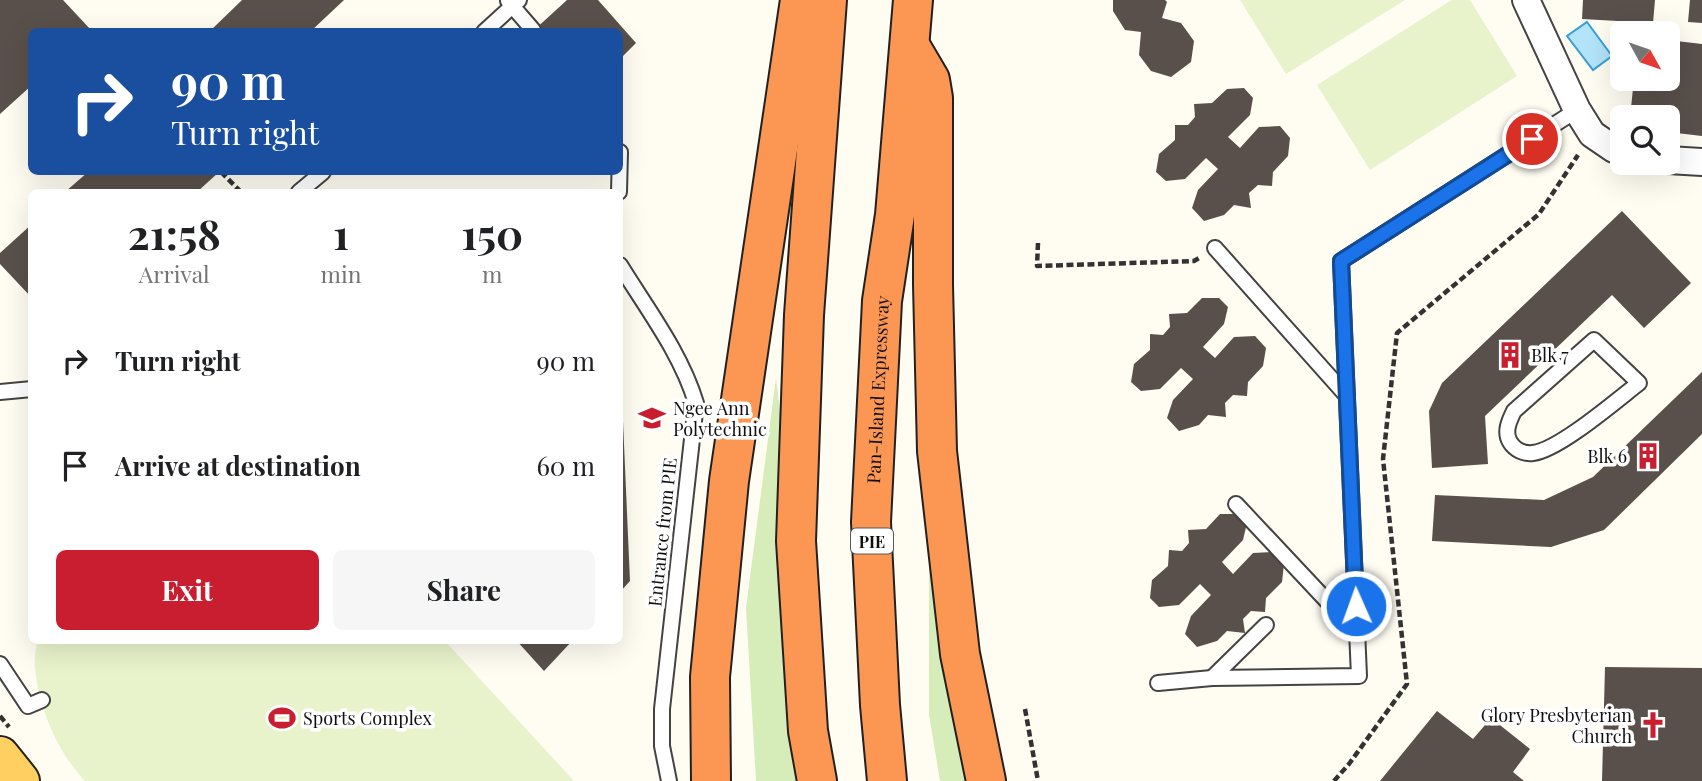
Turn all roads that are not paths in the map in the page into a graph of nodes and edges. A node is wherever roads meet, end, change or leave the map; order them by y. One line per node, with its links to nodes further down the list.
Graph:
1 (800, 0): 31 (highway)
2 (827, 0): 32 (highway)
3 (913, 0): 8 (highway, Pan-Island Expressway / PIE)
4 (1526, 0): 9 (street)
5 (513, 2): 6 (lane); 7 (lane)
6 (488, 28)
7 (532, 28)
8 (909, 45): 33 (highway, Pan-Island Expressway / PIE); 34 (highway)
9 (1577, 110): 10 (street); 20 (lane)
10 (1610, 146)
11 (1680, 161): 12 (street)
12 (1702, 162)
13 (319, 175): 14 (lane)
14 (303, 189)
15 (1215, 248): 20 (lane)
16 (623, 270): 30 (lane, Entrance from PIE)
17 (1639, 383): 17 (lane)
18 (28, 390): 19 (lane)
19 (0, 392)
20 (1347, 396): 23 (lane)
21 (1236, 504): 23 (lane)
22 (1266, 625): 25 (lane)
23 (1357, 633): 25 (lane)
24 (0, 664): 27 (lane)
25 (1212, 678): 26 (lane)
26 (1158, 682)
27 (42, 700)
28 (0, 755): 29 (main road)
29 (20, 781)
30 (669, 781)
31 (711, 781)
32 (817, 781)
33 (887, 781)
34 (986, 781)

